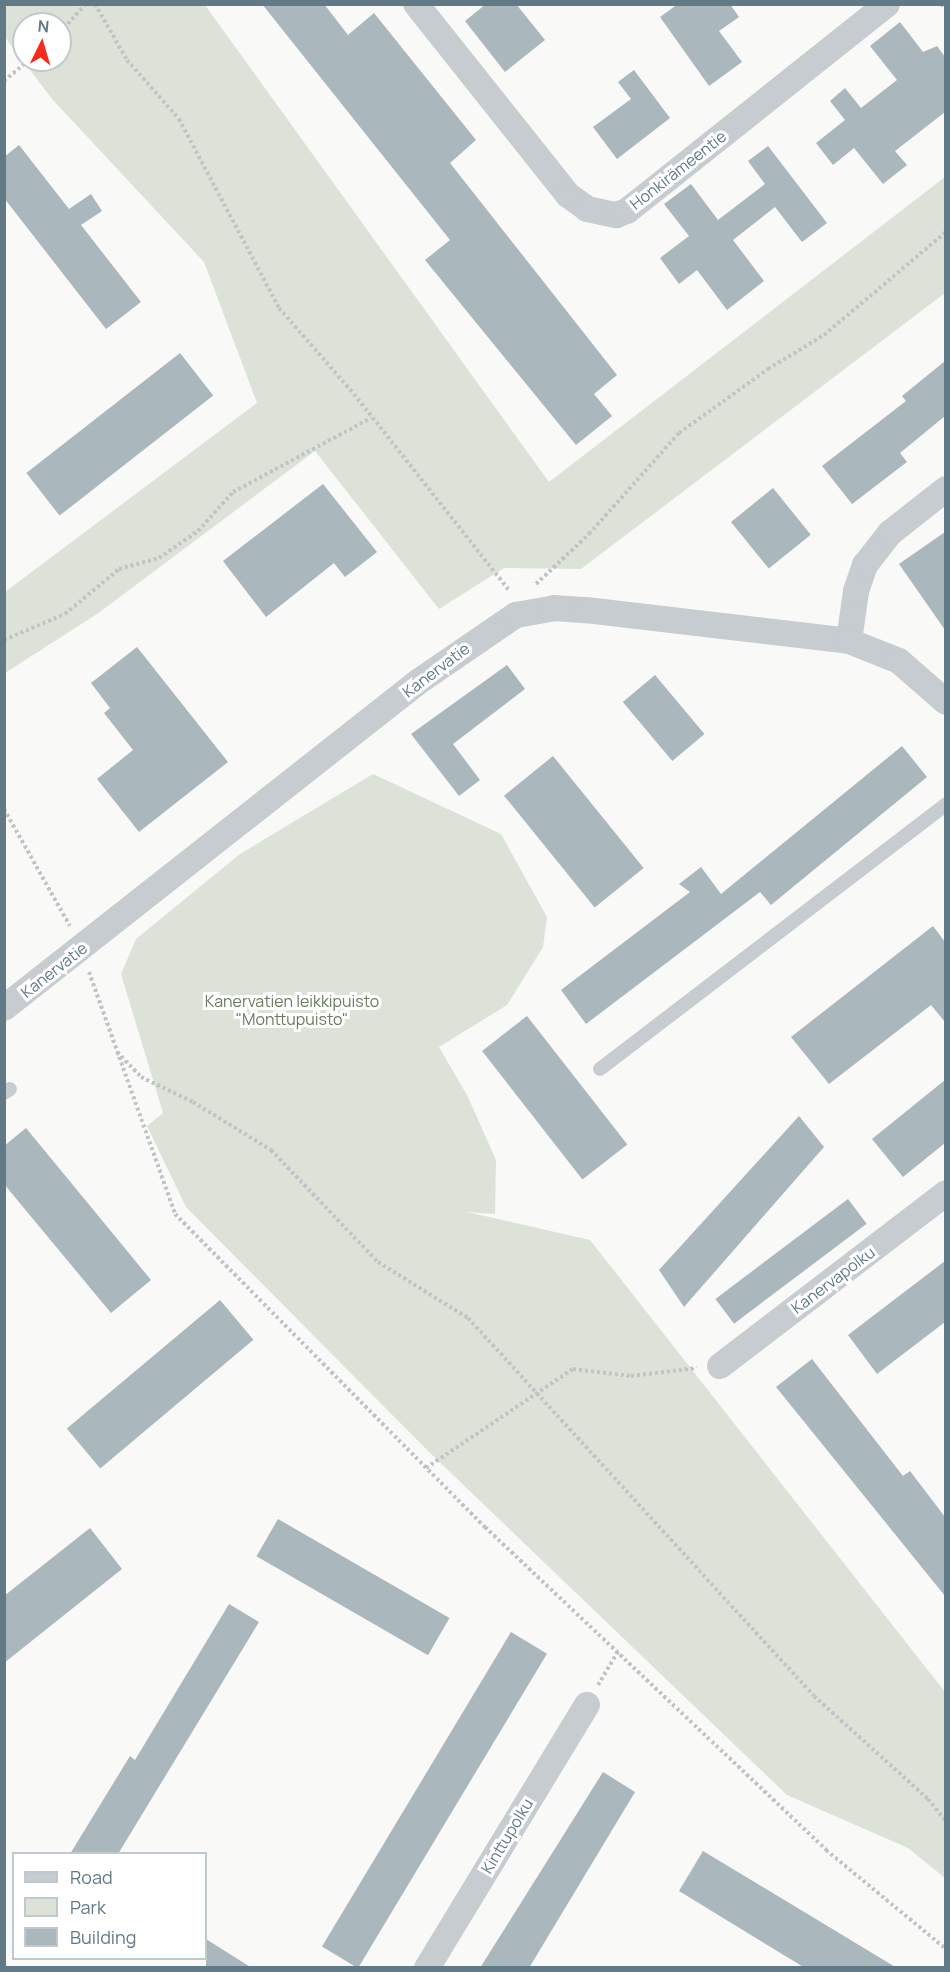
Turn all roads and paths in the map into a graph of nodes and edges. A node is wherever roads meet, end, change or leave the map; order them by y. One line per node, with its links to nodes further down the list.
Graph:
1 (85, 4): 7 (path)
2 (95, 4): 9 (path)
3 (416, 4): 4 (street, Honkirämeentie)
4 (887, 4)
5 (941, 4): 6 (path)
6 (945, 10)
7 (72, 19)
8 (945, 232): 11 (path)
9 (371, 418): 15 (path); 17 (path)
10 (945, 489): 18 (street)
11 (535, 585): 12 (path); 13 (path)
12 (545, 585)
13 (526, 587)
14 (518, 589): 15 (path)
15 (509, 590): 16 (path)
16 (500, 595)
17 (4, 640)
18 (849, 641): 19 (street, Kanervatie); 25 (street, Kanervatie)
19 (945, 702)
20 (945, 804): 28 (lane)
21 (4, 809): 23 (path)
22 (78, 917): 23 (path)
23 (69, 924): 24 (path); 25 (path)
24 (59, 932)
25 (81, 949): 26 (street, Kanervatie); 27 (path)
26 (4, 1008)
27 (115, 1050): 31 (path); 32 (path)
28 (600, 1069)
29 (945, 1193): 30 (street, Kanervapolku)
30 (720, 1366): 31 (path)
31 (536, 1394): 32 (path); 35 (path)
32 (426, 1468): 33 (path)
33 (618, 1652): 34 (path); 36 (path)
34 (587, 1705): 37 (street, Kinttupolku)
35 (945, 1821)
36 (945, 1949)
37 (427, 1968)

